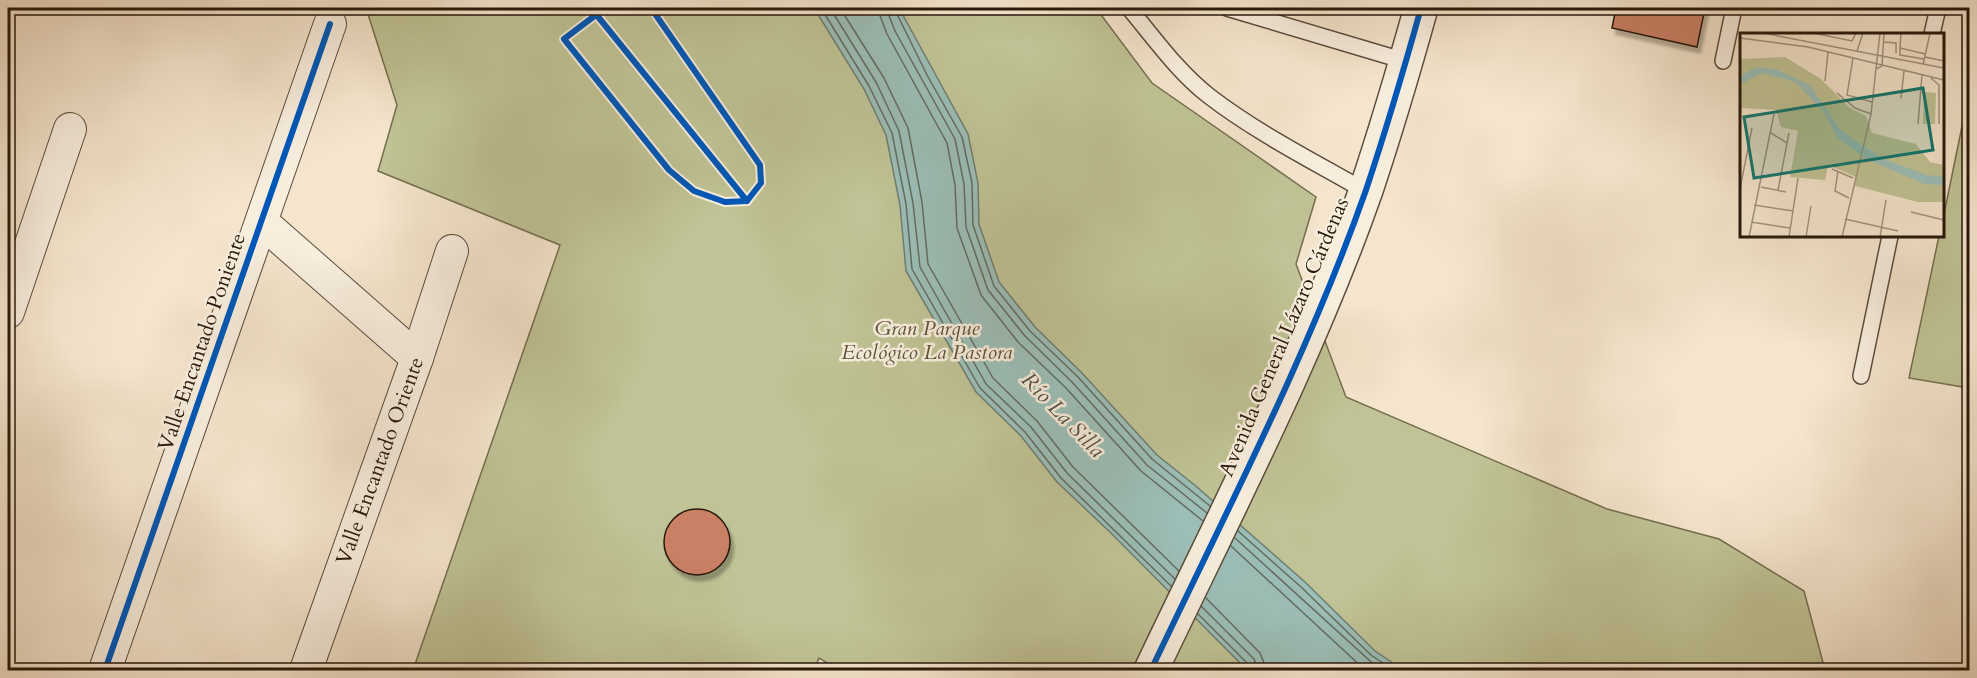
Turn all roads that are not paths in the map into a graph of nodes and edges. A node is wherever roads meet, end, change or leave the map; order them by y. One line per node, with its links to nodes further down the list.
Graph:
1 (1130, 8): 11 (lane)
2 (1227, 8): 8 (lane)
3 (1421, 8): 8 (street, Avenida General Lázaro Cárdenas)
4 (1734, 8): 9 (lane)
5 (1938, 8): 7 (lane)
6 (330, 24): 12 (street, Valle Encantado Poniente)
7 (1932, 33)
8 (1405, 61): 11 (street, Avenida General Lázaro Cárdenas)
9 (1723, 62)
10 (70, 129): 15 (street)
11 (1365, 191): 20 (street, Avenida General Lázaro Cárdenas)
12 (262, 222): 16 (street); 18 (street, Valle Encantado Poniente)
13 (1890, 237): 17 (lane)
14 (452, 251): 16 (street, Valle Encantado Oriente)
15 (8, 312)
16 (417, 358): 19 (street, Valle Encantado Oriente)
17 (1861, 376)
18 (105, 670)
19 (306, 670)
20 (1151, 670)

